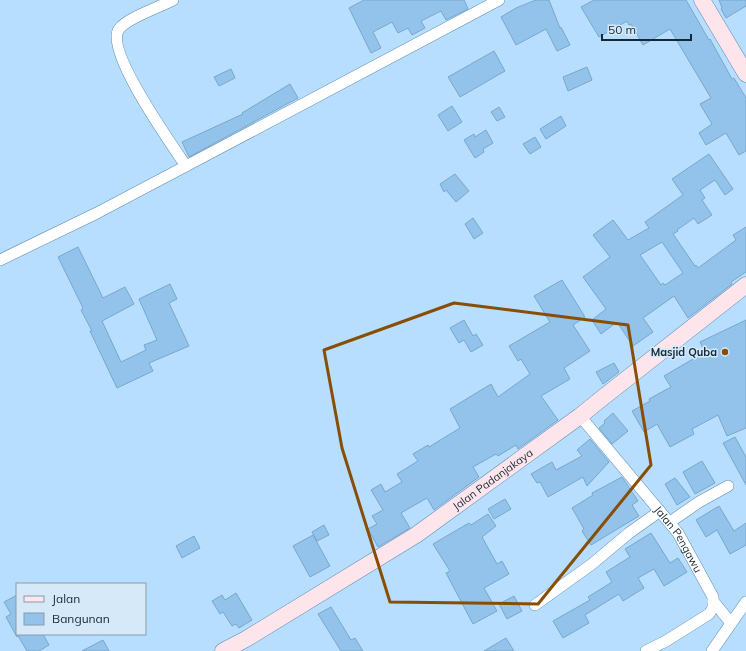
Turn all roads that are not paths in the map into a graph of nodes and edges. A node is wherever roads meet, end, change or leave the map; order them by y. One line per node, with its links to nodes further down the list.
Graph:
1 (173, 0): 5 (street)
2 (499, 0): 5 (street)
3 (702, 0): 4 (street)
4 (746, 74)
5 (186, 166): 6 (street)
6 (0, 260)
7 (746, 285): 8 (street, Jalan Padanjakaya)
8 (580, 416): 10 (street, Jalan Pengawu); 16 (street, Jalan Padanjakaya)
9 (728, 486): 11 (street)
10 (660, 511): 11 (street, Jalan Pengawu); 14 (street)
11 (670, 522): 12 (street, Jalan Pengawu)
12 (713, 601): 15 (street, Jalan Pengawu); 17 (street)
13 (746, 602): 15 (street)
14 (535, 605)
15 (732, 623): 18 (street)
16 (223, 651)
17 (646, 651)
18 (712, 651)

